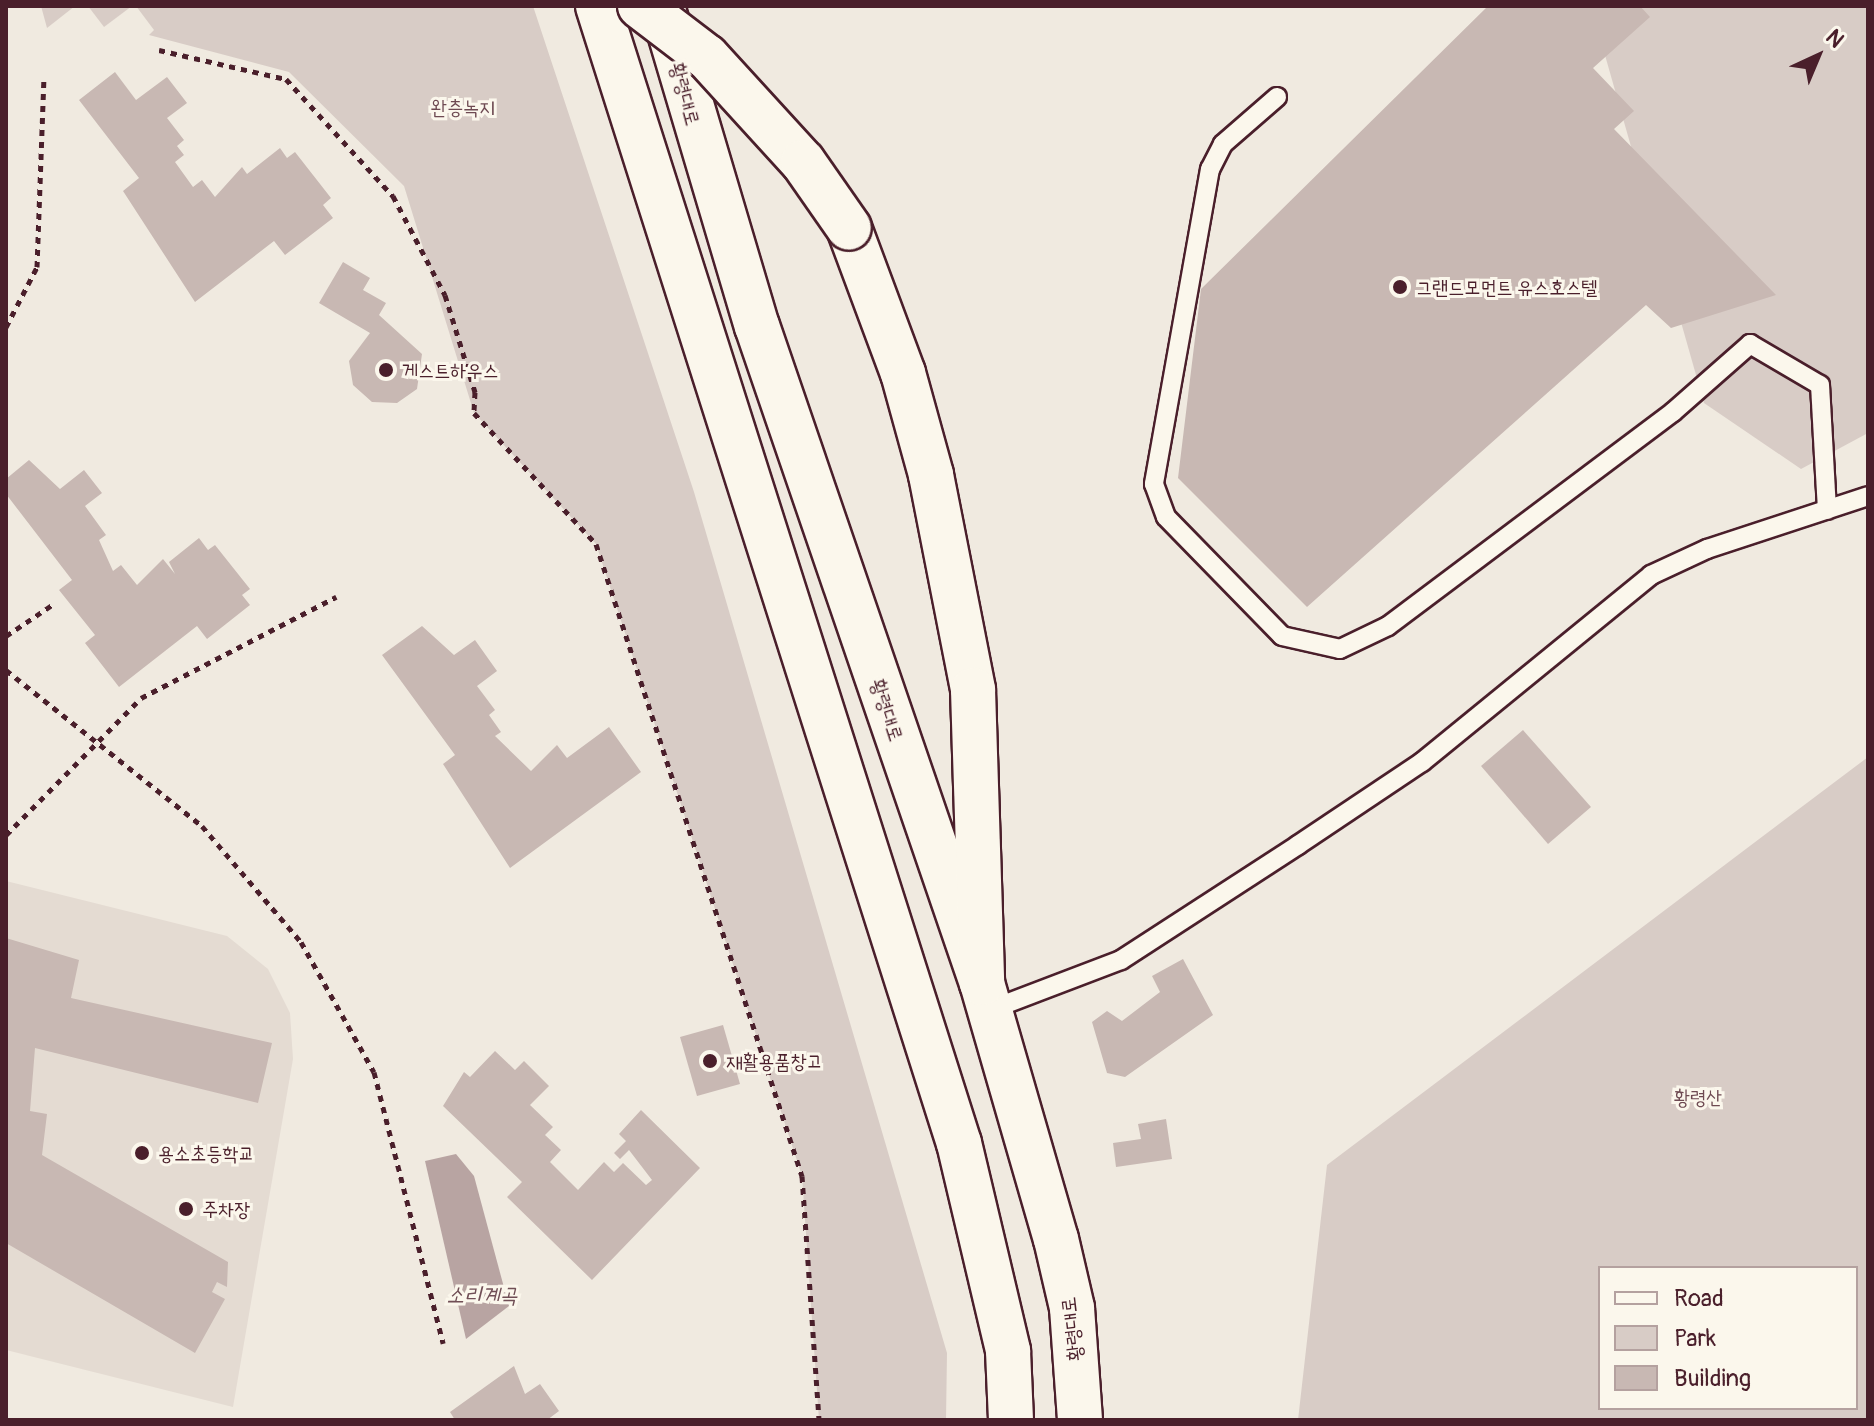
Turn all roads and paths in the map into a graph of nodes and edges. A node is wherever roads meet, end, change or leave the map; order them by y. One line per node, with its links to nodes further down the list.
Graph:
1 (598, 6): 19 (main road)
2 (640, 6): 16 (main road, bridge)
3 (662, 6): 16 (main road, 황령대로)
4 (159, 50): 18 (path)
5 (44, 76): 7 (path)
6 (1277, 97): 9 (lane)
7 (6, 327)
8 (1868, 496): 9 (lane)
9 (1827, 510): 16 (lane)
10 (336, 597): 14 (path)
11 (52, 605): 12 (path)
12 (6, 636)
13 (6, 670): 14 (path)
14 (98, 737): 15 (path); 17 (path)
15 (6, 835)
16 (986, 997): 20 (main road, 황령대로)
17 (443, 1343)
18 (819, 1420)
19 (1011, 1420)
20 (1080, 1420)

